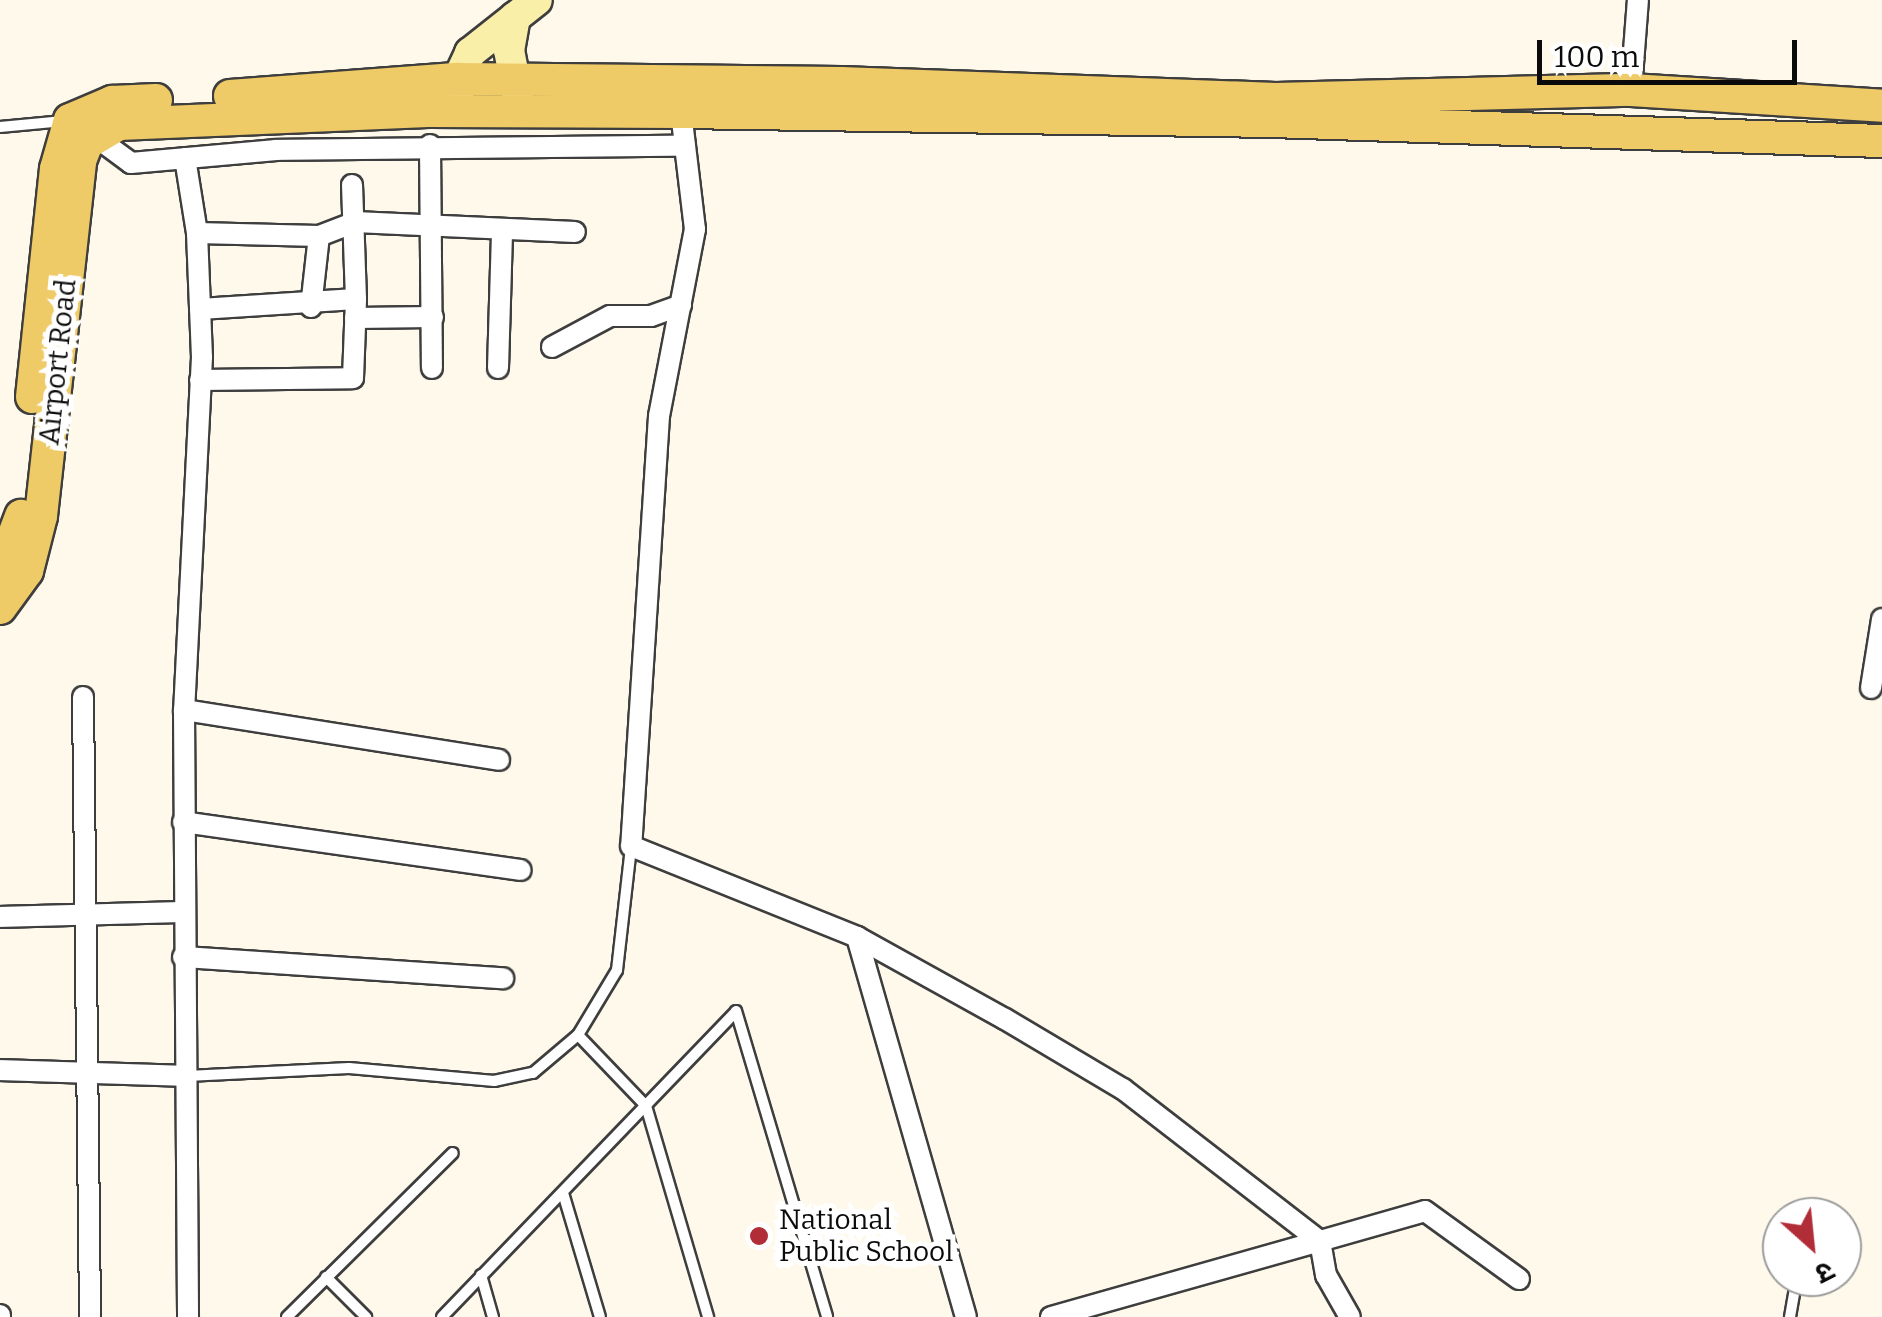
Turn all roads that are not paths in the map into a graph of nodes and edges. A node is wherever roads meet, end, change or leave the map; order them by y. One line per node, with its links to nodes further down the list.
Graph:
1 (1638, 0): 3 (street)
2 (526, 8): 4 (main road); 5 (main road)
3 (1631, 90): 5 (main road); 6 (main road)
4 (458, 95): 5 (main road); 7 (main road)
5 (518, 96): 8 (main road)
6 (1882, 106)
7 (200, 107): 9 (main road); 9 (main road)
8 (681, 112): 11 (main road); 13 (street)
9 (95, 126): 10 (lane); 14 (street); 31 (main road, Airport Road); 32 (main road, Airport Road)
10 (0, 127)
11 (1882, 142)
12 (430, 145): 13 (street); 14 (street); 17 (street)
13 (685, 146): 22 (street)
14 (185, 158): 20 (street)
15 (352, 185): 16 (street)
16 (355, 222): 17 (street); 21 (street); 25 (street)
17 (434, 222): 18 (street); 26 (street)
18 (502, 232): 19 (street); 29 (street)
19 (575, 232)
20 (197, 233): 21 (street); 24 (street)
21 (320, 236): 23 (street)
22 (682, 304): 27 (street); 39 (street)
23 (312, 307): 24 (street); 25 (street)
24 (200, 308): 30 (street)
25 (356, 309): 26 (street); 30 (street)
26 (433, 318): 28 (street)
27 (552, 347)
28 (432, 368)
29 (498, 368)
30 (200, 380): 36 (street)
31 (0, 572)
32 (0, 608)
33 (1882, 619): 34 (street)
34 (1872, 688)
35 (83, 697): 42 (street)
36 (184, 710): 37 (street); 38 (street)
37 (499, 760)
38 (183, 822): 40 (street); 41 (street)
39 (631, 846): 44 (street); 47 (lane)
40 (521, 870)
41 (181, 912): 42 (street); 45 (street)
42 (86, 915): 43 (street); 48 (street)
43 (0, 917)
44 (857, 937): 54 (street); 67 (street)
45 (184, 957): 46 (street); 50 (street)
46 (503, 978)
47 (578, 1035): 50 (lane); 51 (lane)
48 (89, 1069): 49 (street); 50 (street); 58 (street)
49 (0, 1070)
50 (186, 1076): 59 (street)
51 (646, 1106): 53 (lane); 65 (lane); 66 (lane)
52 (453, 1153): 56 (lane)
53 (563, 1192): 55 (lane); 64 (lane)
54 (1320, 1240): 57 (street); 68 (street); 69 (street)
55 (481, 1275): 62 (lane); 63 (lane)
56 (326, 1277): 60 (lane); 61 (lane)
57 (1519, 1279)
58 (90, 1317)
59 (188, 1317)
60 (288, 1317)
61 (366, 1317)
62 (442, 1317)
63 (493, 1317)
64 (600, 1317)
65 (708, 1317)
66 (827, 1317)
67 (966, 1317)
68 (1052, 1317)
69 (1350, 1317)

